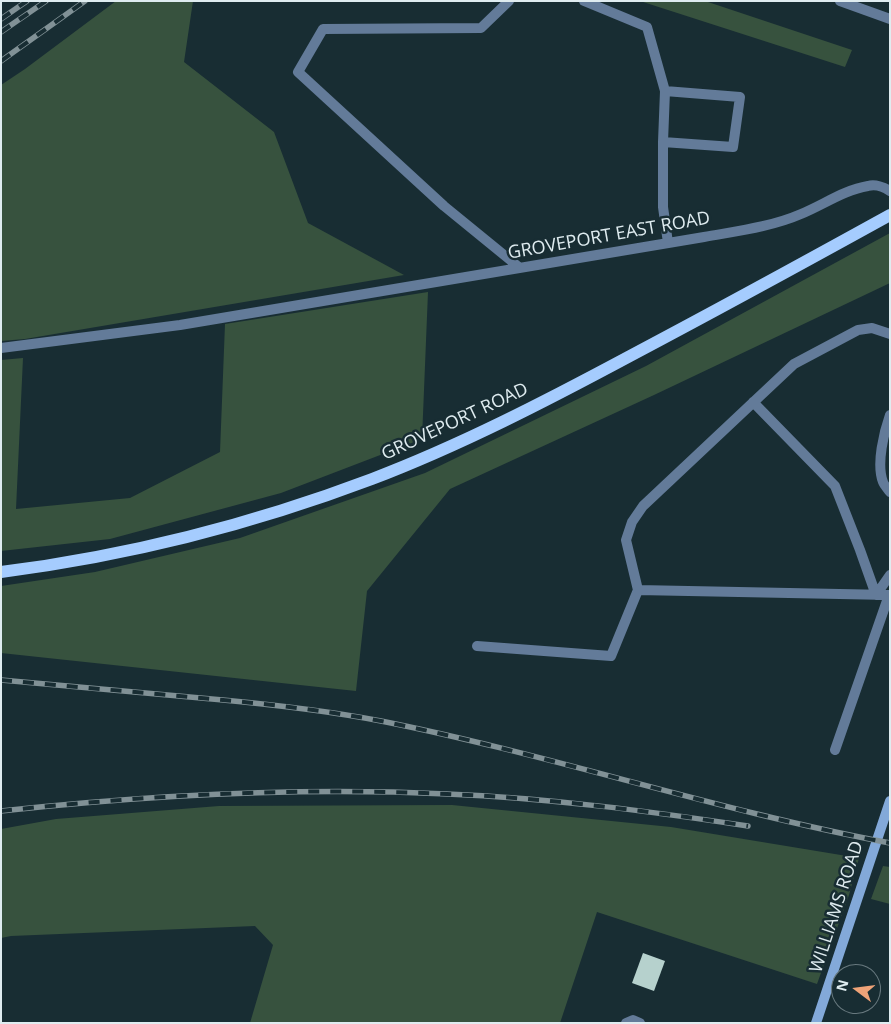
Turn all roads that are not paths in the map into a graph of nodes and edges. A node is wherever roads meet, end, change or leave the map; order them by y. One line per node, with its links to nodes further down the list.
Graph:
1 (509, 1): 10 (lane)
2 (584, 1): 5 (lane)
3 (840, 1): 4 (lane)
4 (890, 19)
5 (665, 91): 6 (lane); 6 (lane)
6 (663, 142): 9 (lane)
7 (890, 191): 9 (lane, GROVEPORT EAST ROAD)
8 (890, 215): 16 (main road, GROVEPORT ROAD)
9 (668, 243): 10 (lane, GROVEPORT EAST ROAD)
10 (520, 268): 12 (lane, GROVEPORT EAST ROAD)
11 (890, 334): 13 (lane)
12 (1, 348)
13 (753, 402): 18 (lane); 19 (lane)
14 (890, 414): 15 (lane)
15 (890, 492)
16 (1, 572)
17 (890, 575): 19 (lane)
18 (638, 590): 19 (lane); 21 (lane)
19 (876, 595): 20 (lane)
20 (889, 595): 22 (lane)
21 (477, 646)
22 (835, 750)
23 (890, 801): 26 (main road, WILLIAMS ROAD)
24 (626, 1023): 25 (lane)
25 (640, 1023)
26 (816, 1023)

